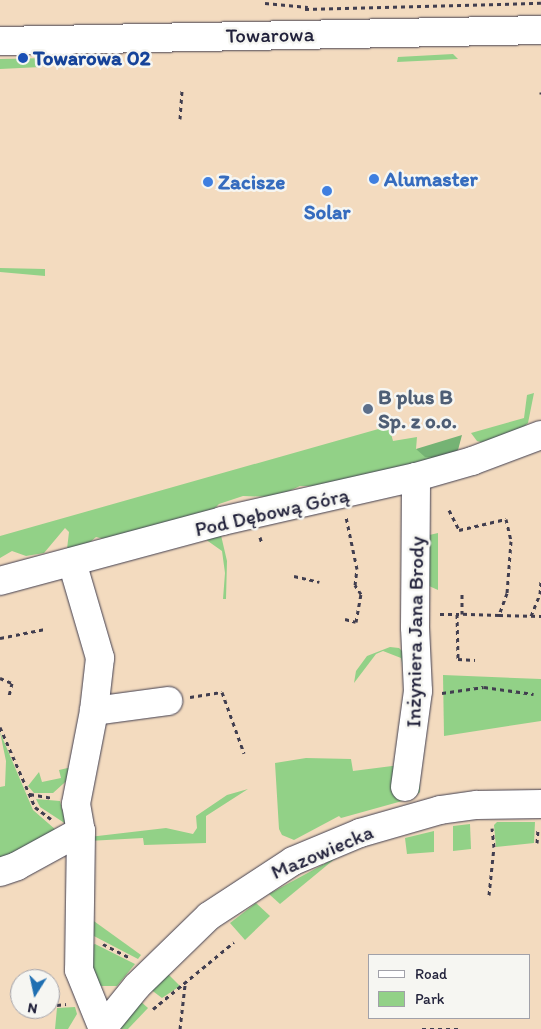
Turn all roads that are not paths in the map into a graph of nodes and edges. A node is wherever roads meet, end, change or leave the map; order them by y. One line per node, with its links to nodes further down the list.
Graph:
1 (541, 30): 2 (street, Towarowa)
2 (0, 41)
3 (541, 436): 4 (street, Pod Dębową Górą)
4 (416, 477): 5 (street, Pod Dębową Górą); 9 (street, Inżyniera Jana Brody)
5 (72, 562): 6 (street, Pod Dębową Górą); 8 (street)
6 (0, 581)
7 (168, 701): 8 (street)
8 (94, 711): 11 (street)
9 (405, 787)
10 (541, 804): 13 (street, Mazowiecka)
11 (81, 831): 12 (street); 13 (street)
12 (0, 872)
13 (103, 1029)

